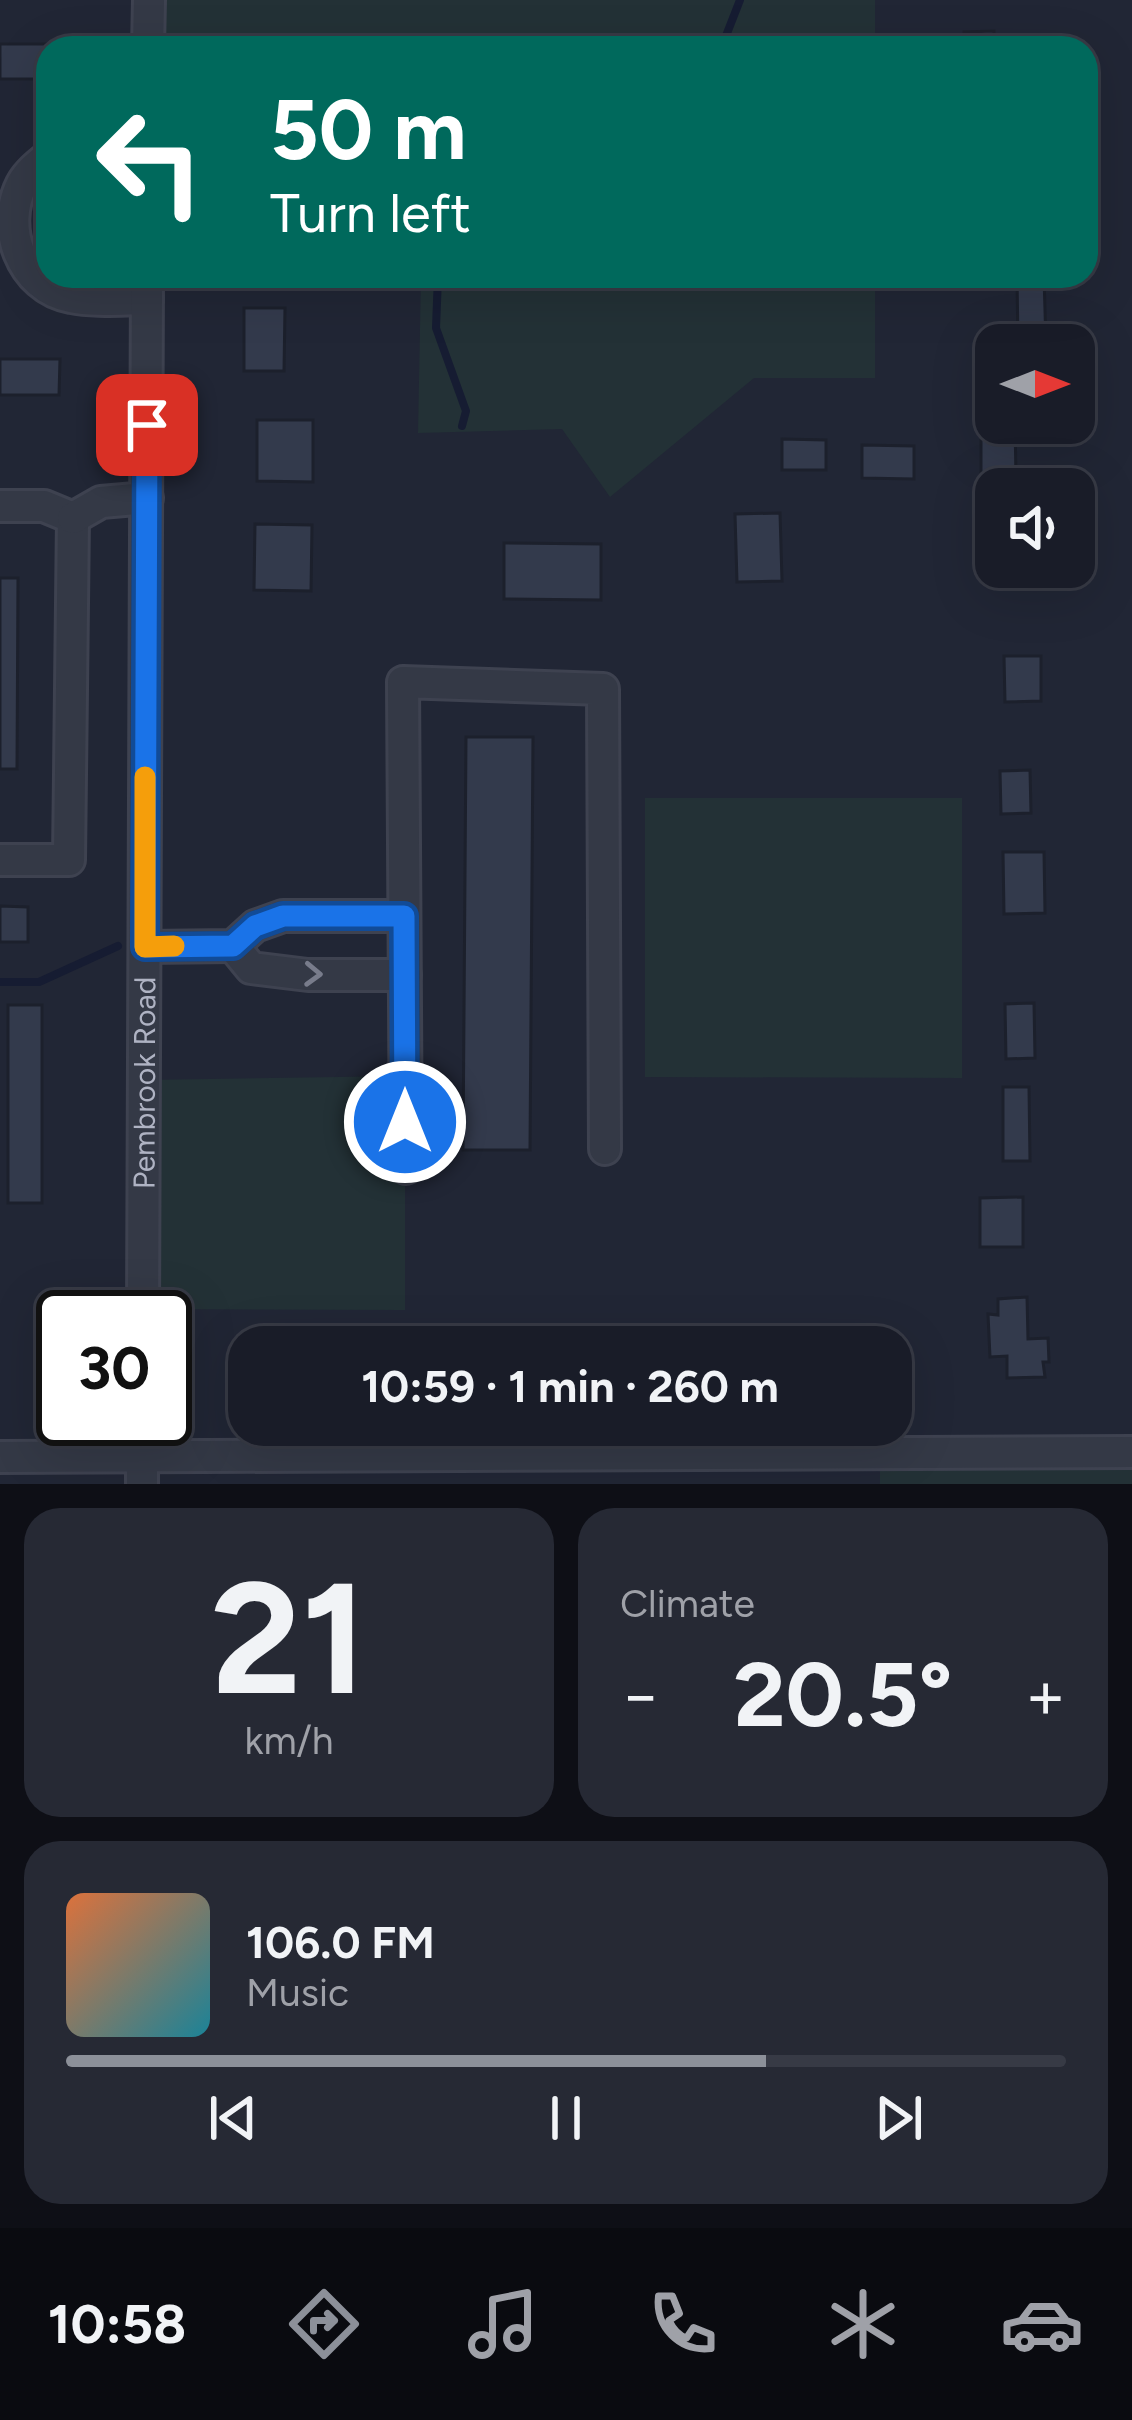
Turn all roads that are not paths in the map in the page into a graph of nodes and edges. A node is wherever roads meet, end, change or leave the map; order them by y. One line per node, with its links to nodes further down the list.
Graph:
1 (148, 0): 2 (street)
2 (148, 36)
3 (36, 170): 4 (street)
4 (36, 278)
5 (47, 288): 6 (street)
6 (148, 288): 7 (street, Pembrook Road)
7 (147, 498): 9 (street); 13 (street, Pembrook Road)
8 (0, 506): 9 (street)
9 (73, 518): 10 (street)
10 (0, 860)
11 (404, 916): 12 (street); 14 (street); 15 (street)
12 (233, 946): 13 (street); 14 (street, one-way to 14)
13 (145, 947): 17 (street, Pembrook Road)
14 (405, 975): 16 (street)
15 (605, 1149)
16 (406, 1168)
17 (143, 1290)
18 (1132, 1452): 20 (street)
19 (0, 1457): 21 (street)
20 (575, 1469): 21 (street)
21 (142, 1470)

